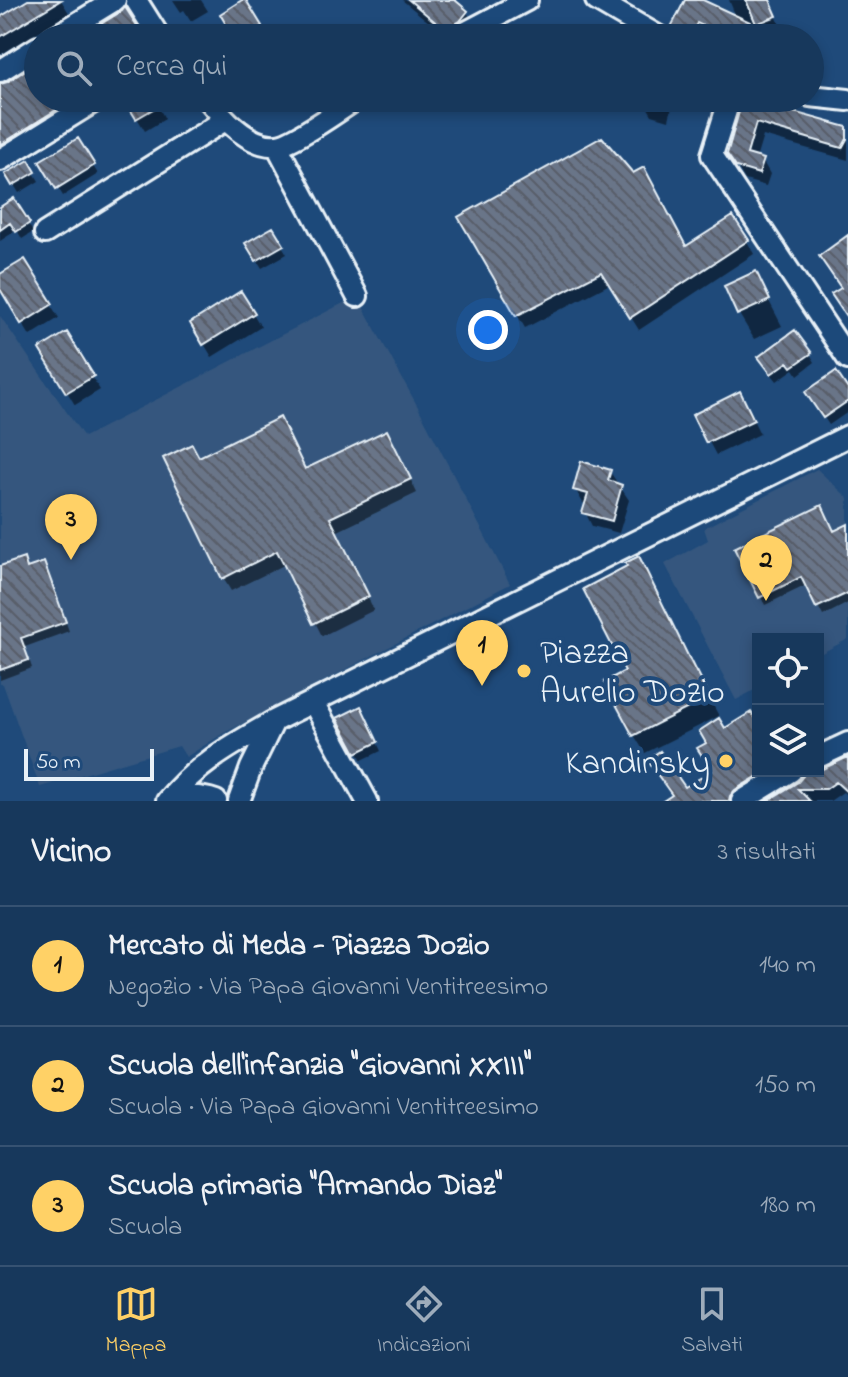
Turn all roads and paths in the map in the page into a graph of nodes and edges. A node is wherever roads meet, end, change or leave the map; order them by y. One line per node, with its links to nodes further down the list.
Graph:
1 (115, 0): 5 (street)
2 (136, 0): 6 (street)
3 (527, 0): 7 (street)
4 (596, 0): 8 (street)
5 (76, 24)
6 (151, 24)
7 (482, 24)
8 (637, 24)
9 (24, 56): 10 (street)
10 (0, 71)
11 (829, 98): 16 (street)
12 (77, 112): 19 (street)
13 (218, 112): 17 (street)
14 (336, 112): 18 (street)
15 (726, 112): 22 (street)
16 (848, 115)
17 (225, 120): 18 (street); 20 (street)
18 (277, 146): 21 (street)
19 (0, 160)
20 (45, 233)
21 (357, 296)
22 (848, 359)
23 (848, 436): 24 (street)
24 (313, 702): 25 (street); 33 (street)
25 (274, 721): 30 (street); 32 (street)
26 (848, 743): 27 (street)
27 (824, 754)
28 (786, 777): 29 (street)
29 (772, 793): 34 (street)
30 (167, 801): 31 (street)
31 (216, 801)
32 (239, 801)
33 (367, 801)
34 (742, 801)

